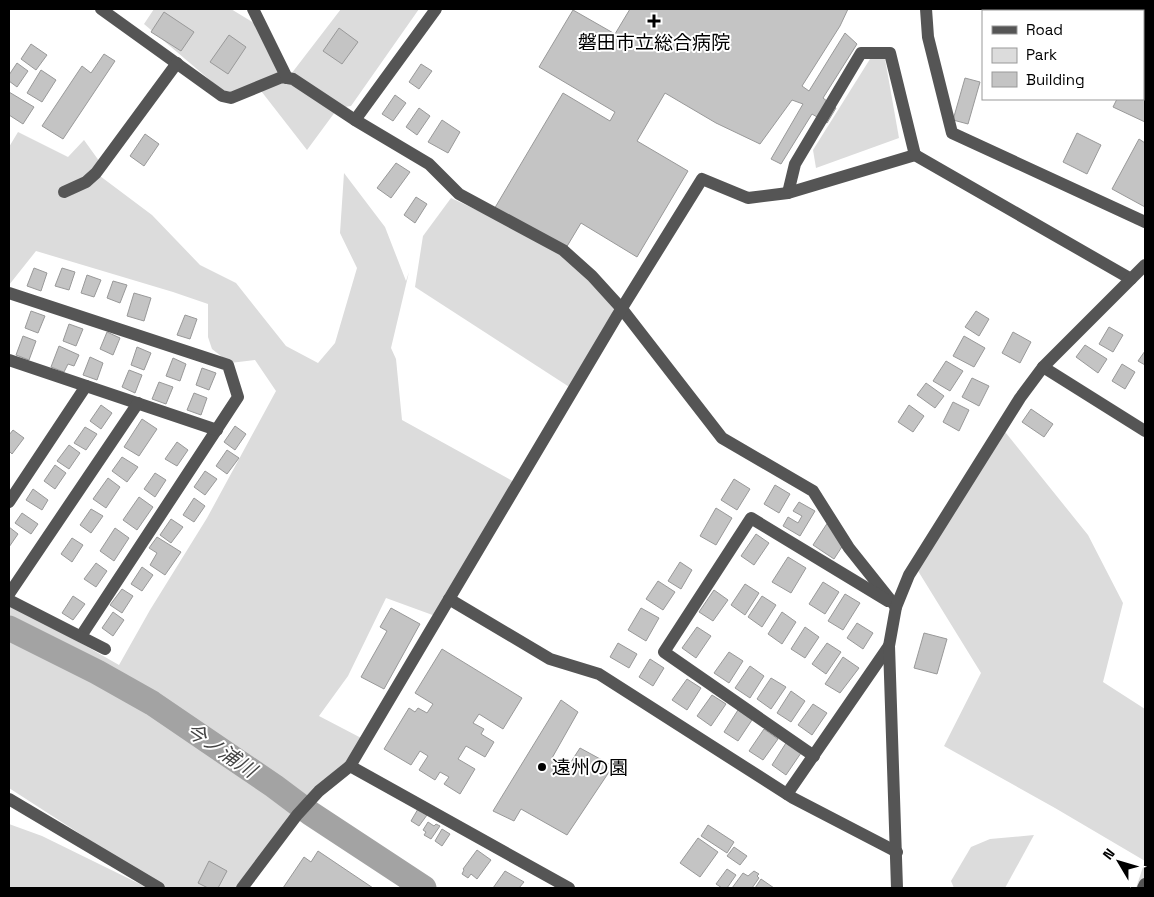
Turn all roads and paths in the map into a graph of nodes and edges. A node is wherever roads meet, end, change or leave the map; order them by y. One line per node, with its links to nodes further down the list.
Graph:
1 (101, 9): 5 (street)
2 (253, 9): 6 (street)
3 (436, 9): 7 (street)
4 (926, 9): 11 (street)
5 (177, 63): 6 (street); 9 (street)
6 (287, 78): 7 (street)
7 (354, 120): 15 (street)
8 (915, 156): 10 (street); 10 (street); 13 (street)
9 (64, 192)
10 (788, 193): 15 (street)
11 (1145, 222)
12 (1145, 265): 13 (street)
13 (1131, 279): 17 (street)
14 (9, 293): 20 (street)
15 (622, 309): 24 (street); 26 (street)
16 (9, 360): 18 (street)
17 (1043, 367): 21 (street); 26 (street)
18 (86, 386): 19 (street); 22 (street)
19 (138, 403): 20 (street); 23 (street)
20 (217, 430): 27 (street)
21 (1145, 431)
22 (9, 502)
23 (9, 594)
24 (449, 598): 31 (street); 32 (street)
25 (9, 600): 27 (street)
26 (896, 607): 28 (street); 30 (street)
27 (80, 636): 29 (street)
28 (889, 646): 30 (street); 34 (street)
29 (106, 649)
30 (814, 756): 32 (street)
31 (350, 766): 37 (street); 38 (street)
32 (787, 794): 34 (street)
33 (9, 799): 36 (street)
34 (896, 852): 39 (street)
35 (1145, 884): 40 (street)
36 (159, 888)
37 (242, 888)
38 (569, 888)
39 (897, 888)
40 (1142, 888)

